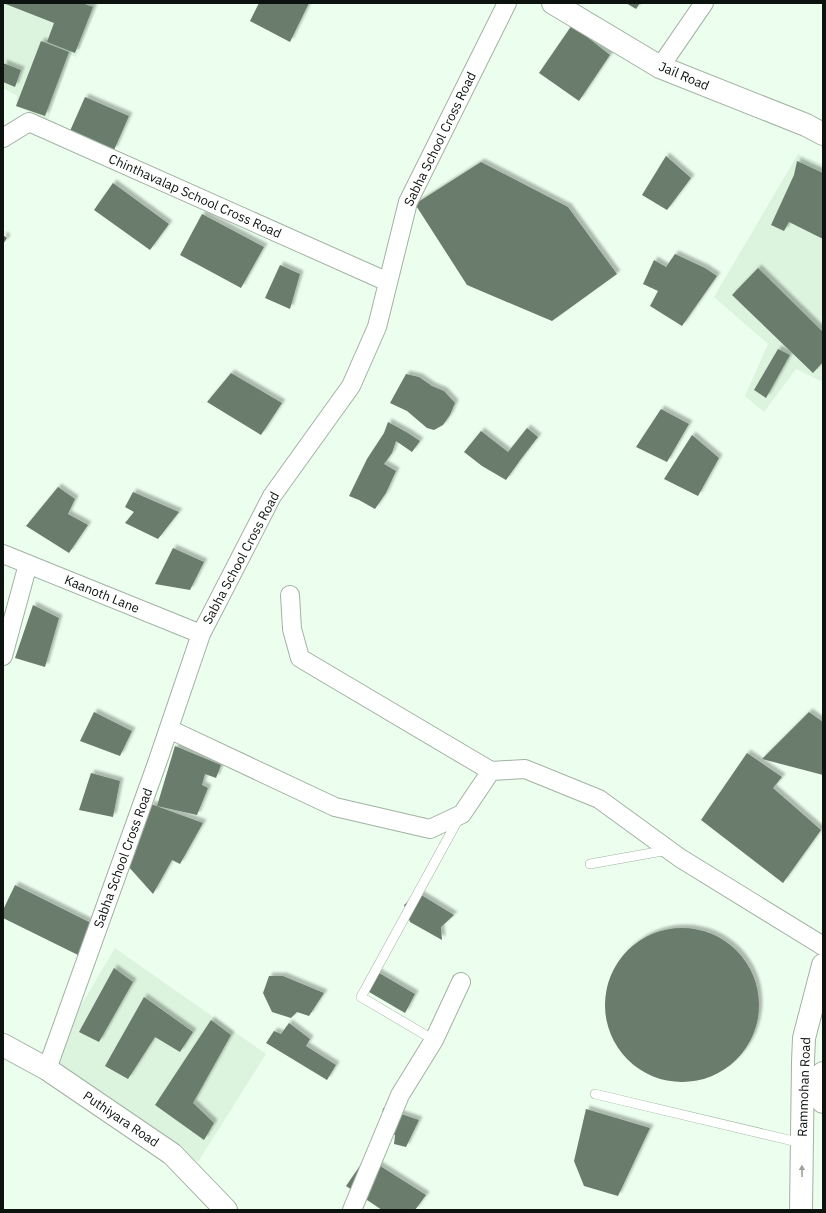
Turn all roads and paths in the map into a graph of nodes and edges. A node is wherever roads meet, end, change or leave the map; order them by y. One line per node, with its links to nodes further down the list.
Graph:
1 (507, 3): 7 (street, Sabha School Cross Road)
2 (553, 3): 4 (main road, Jail Road)
3 (704, 3): 4 (street)
4 (660, 67): 5 (main road, Jail Road)
5 (823, 134)
6 (3, 138): 7 (street, Chinthavalap School Cross Road)
7 (388, 282): 11 (street, Sabha School Cross Road)
8 (3, 554): 9 (street, Kaanoth Lane)
9 (28, 564): 11 (street, Kaanoth Lane); 12 (street)
10 (290, 595): 14 (street)
11 (201, 634): 13 (street, Sabha School Cross Road)
12 (3, 656)
13 (168, 729): 15 (street); 24 (street, Sabha School Cross Road)
14 (491, 771): 15 (street); 16 (street)
15 (462, 814): 22 (lane)
16 (668, 850): 17 (lane); 18 (street)
17 (590, 864)
18 (823, 946)
19 (823, 965): 21 (main road, Rammohan Road)
20 (461, 982): 22 (street)
21 (819, 998): 28 (main road, Rammohan Road)
22 (434, 1040): 30 (street)
23 (3, 1045): 24 (main road, Puthiyara Road)
24 (47, 1069): 29 (main road, Puthiyara Road)
25 (823, 1073): 27 (main road, Rammohan Road)
26 (595, 1094): 28 (lane)
27 (823, 1102)
28 (802, 1143): 31 (main road, Rammohan Road, one-way to 28)
29 (226, 1210)
30 (352, 1210)
31 (801, 1210)

